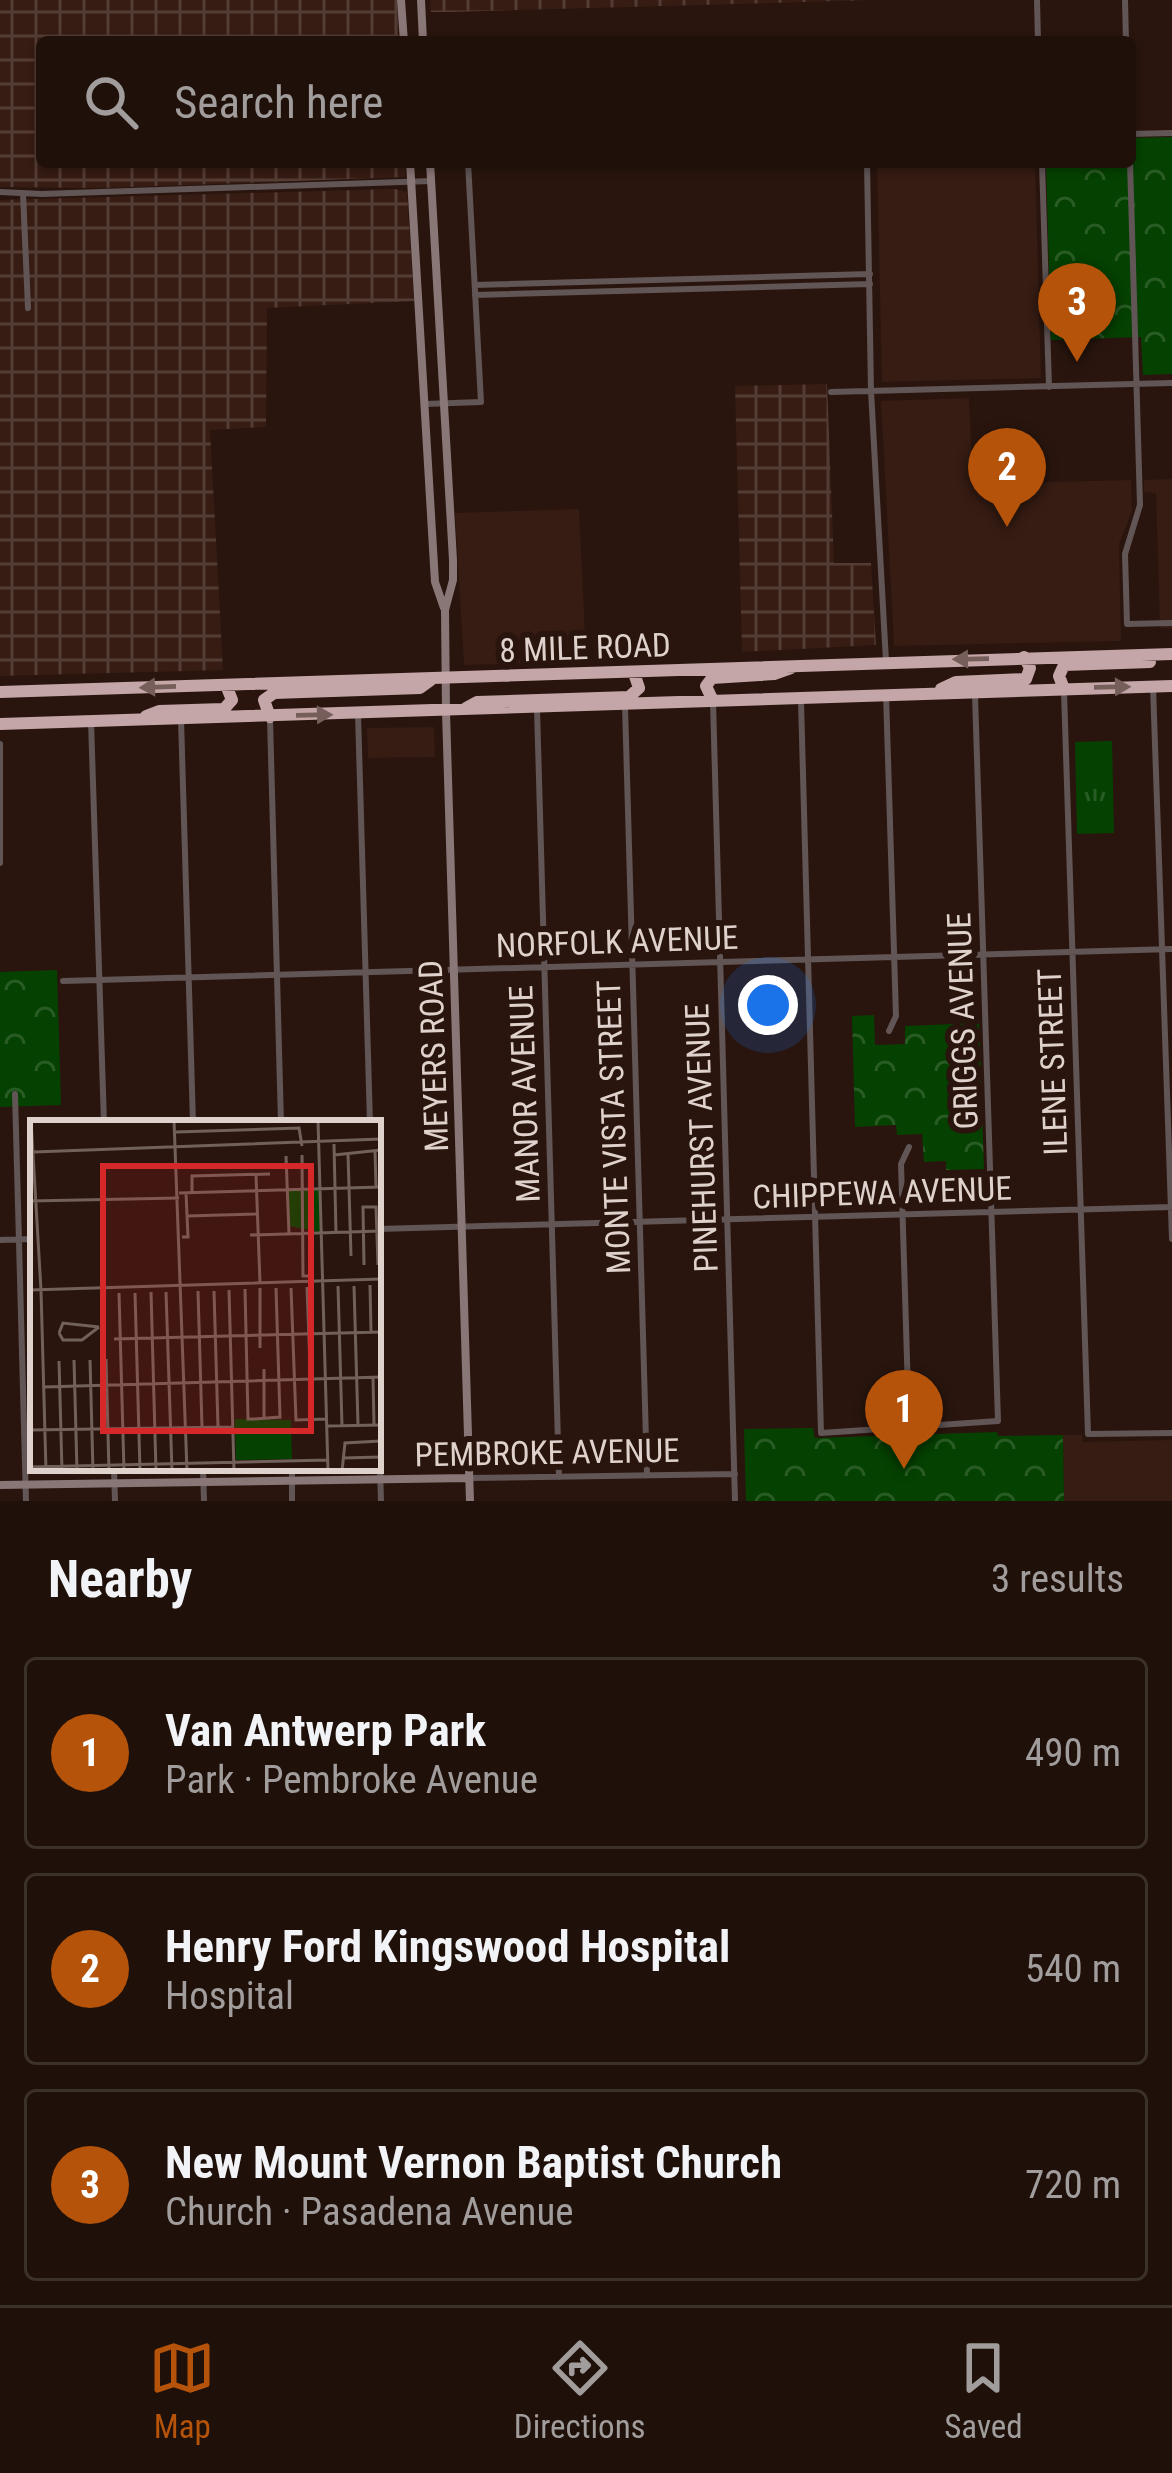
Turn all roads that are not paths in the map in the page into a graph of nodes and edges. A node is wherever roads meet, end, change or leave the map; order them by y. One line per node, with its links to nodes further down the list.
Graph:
1 (401, 0): 5 (street)
2 (421, 0): 6 (street)
3 (1037, 0): 7 (street)
4 (1125, 0): 8 (street)
5 (404, 36)
6 (423, 36)
7 (1039, 36)
8 (1126, 36)
9 (1172, 133): 10 (street)
10 (1136, 134)
11 (411, 168): 18 (street, MEYERS ROAD)
12 (430, 168): 17 (street, MEYERS ROAD)
13 (468, 168): 27 (street)
14 (867, 168): 21 (street)
15 (1042, 168): 36 (street)
16 (1130, 168): 35 (street)
17 (431, 181): 18 (street); 39 (street, MEYERS ROAD)
18 (412, 182): 20 (street); 40 (street, MEYERS ROAD)
19 (0, 192): 20 (street)
20 (23, 193): 33 (street)
21 (870, 274): 22 (street); 26 (street)
22 (789, 276): 23 (street); 28 (street)
23 (725, 278): 24 (street); 29 (street)
24 (662, 280): 25 (street); 30 (street)
25 (543, 284): 27 (street); 31 (street)
26 (870, 284): 28 (street); 38 (street)
27 (475, 285): 32 (street)
28 (789, 286): 29 (street)
29 (726, 288): 30 (street)
30 (663, 290): 31 (street)
31 (544, 293): 32 (street)
32 (475, 296): 39 (street)
33 (28, 308)
34 (1172, 383): 35 (street)
35 (1136, 384): 36 (street); 42 (street)
36 (1049, 387): 38 (street)
37 (831, 392): 38 (street)
38 (872, 392): 45 (street)
39 (444, 403): 40 (street); 41 (street, MEYERS ROAD)
40 (424, 404): 41 (street, MEYERS ROAD)
41 (445, 610): 48 (street, MEYERS ROAD)
42 (1172, 623)
43 (1024, 657): 44 (highway, 8 MILE ROAD); 45 (highway, 8 MILE ROAD, one-way to 45); 55 (highway)
44 (1172, 658): 52 (highway)
45 (886, 661): 46 (highway, 8 MILE ROAD)
46 (804, 664): 47 (highway, 8 MILE ROAD); 58 (highway)
47 (634, 673): 48 (highway, 8 MILE ROAD); 61 (highway)
48 (439, 680): 49 (highway, 8 MILE ROAD); 61 (street, MEYERS ROAD); 63 (highway)
49 (226, 685): 54 (highway, 8 MILE ROAD, one-way to 54); 65 (highway)
50 (1154, 686): 51 (highway, 8 MILE ROAD); 52 (highway, 8 MILE ROAD, one-way to 50); 70 (street)
51 (1172, 686)
52 (1064, 688): 53 (highway, 8 MILE ROAD); 72 (street, ILENE STREET)
53 (974, 691): 55 (highway, 8 MILE ROAD); 73 (street, GRIGGS AVENUE)
54 (0, 692)
55 (935, 692): 56 (highway, 8 MILE ROAD)
56 (886, 693): 57 (highway, 8 MILE ROAD); 74 (street)
57 (801, 696): 58 (highway, 8 MILE ROAD); 75 (street)
58 (712, 701): 59 (highway, 8 MILE ROAD); 76 (street, PINEHURST AVENUE)
59 (625, 706): 60 (highway, 8 MILE ROAD); 77 (street, MONTE VISTA STREET)
60 (537, 709): 61 (highway, 8 MILE ROAD); 78 (street, MANOR AVENUE)
61 (453, 711): 62 (highway, 8 MILE ROAD); 79 (street, MEYERS ROAD)
62 (358, 714): 63 (highway, 8 MILE ROAD, one-way to 62); 80 (street)
63 (270, 717): 64 (highway, 8 MILE ROAD); 81 (street)
64 (181, 719): 65 (highway, 8 MILE ROAD); 82 (street)
65 (134, 720): 66 (highway, 8 MILE ROAD)
66 (92, 722): 67 (highway, 8 MILE ROAD); 83 (street)
67 (0, 724)
68 (0, 744): 69 (street)
69 (0, 863)
70 (1162, 949): 71 (street, NORFOLK AVENUE); 72 (street, NORFOLK AVENUE); 92 (street)
71 (1172, 949)
72 (1073, 953): 73 (street, NORFOLK AVENUE); 93 (street, ILENE STREET)
73 (984, 954): 74 (street, NORFOLK AVENUE); 94 (street, GRIGGS AVENUE)
74 (894, 958): 75 (street, NORFOLK AVENUE); 85 (street)
75 (808, 960): 76 (street, NORFOLK AVENUE); 96 (street)
76 (721, 962): 77 (street, NORFOLK AVENUE); 97 (street, PINEHURST AVENUE)
77 (632, 964): 78 (street, NORFOLK AVENUE); 98 (street, MONTE VISTA STREET)
78 (544, 967): 79 (street, NORFOLK AVENUE); 99 (street, MANOR AVENUE)
79 (454, 969): 80 (street, NORFOLK AVENUE); 100 (street, MEYERS ROAD)
80 (366, 972): 81 (street, NORFOLK AVENUE); 90 (street)
81 (277, 974): 82 (street, NORFOLK AVENUE); 89 (street)
82 (188, 977): 83 (street, NORFOLK AVENUE); 88 (street)
83 (100, 979): 84 (street, NORFOLK AVENUE); 87 (street)
84 (62, 980)
85 (889, 1031)
86 (15, 1094): 102 (street)
87 (104, 1120)
88 (193, 1120)
89 (281, 1120)
90 (370, 1120)
91 (909, 1147): 95 (street)
92 (1172, 1207): 93 (street, CHIPPEWA AVENUE); 104 (street)
93 (1082, 1210): 94 (street, CHIPPEWA AVENUE); 107 (street, ILENE STREET)
94 (992, 1213): 95 (street, CHIPPEWA AVENUE); 106 (street, GRIGGS AVENUE)
95 (903, 1215): 96 (street, CHIPPEWA AVENUE); 106 (street)
96 (815, 1217): 97 (street, CHIPPEWA AVENUE); 106 (street)
97 (728, 1220): 98 (street, CHIPPEWA AVENUE); 112 (street, PINEHURST AVENUE)
98 (640, 1222): 99 (street, CHIPPEWA AVENUE); 113 (street, MONTE VISTA STREET)
99 (552, 1224): 100 (street, CHIPPEWA AVENUE); 114 (street, MANOR AVENUE)
100 (462, 1226): 101 (street, CHIPPEWA AVENUE); 116 (street, MEYERS ROAD)
101 (381, 1229)
102 (19, 1239): 103 (street); 105 (street); 120 (street)
103 (30, 1239)
104 (1172, 1239)
105 (0, 1240)
106 (909, 1424)
107 (1172, 1433)
108 (114, 1471): 119 (street)
109 (203, 1471): 118 (street)
110 (292, 1471): 117 (street)
111 (380, 1471): 115 (street)
112 (735, 1474): 113 (street, PEMBROKE AVENUE); 128 (street, PINEHURST AVENUE)
113 (647, 1475): 114 (street, PEMBROKE AVENUE)
114 (559, 1477): 116 (street, PEMBROKE AVENUE)
115 (380, 1478): 116 (street, PEMBROKE AVENUE); 117 (street, PEMBROKE AVENUE); 126 (street)
116 (469, 1478): 127 (street, MEYERS ROAD)
117 (292, 1480): 118 (street, PEMBROKE AVENUE); 125 (street)
118 (203, 1481): 119 (street, PEMBROKE AVENUE); 124 (street)
119 (114, 1483): 120 (street, PEMBROKE AVENUE); 123 (street)
120 (26, 1484): 121 (street, PEMBROKE AVENUE); 122 (street)
121 (0, 1485)
122 (26, 1501)
123 (115, 1501)
124 (204, 1501)
125 (292, 1501)
126 (381, 1501)
127 (470, 1501)
128 (735, 1501)

